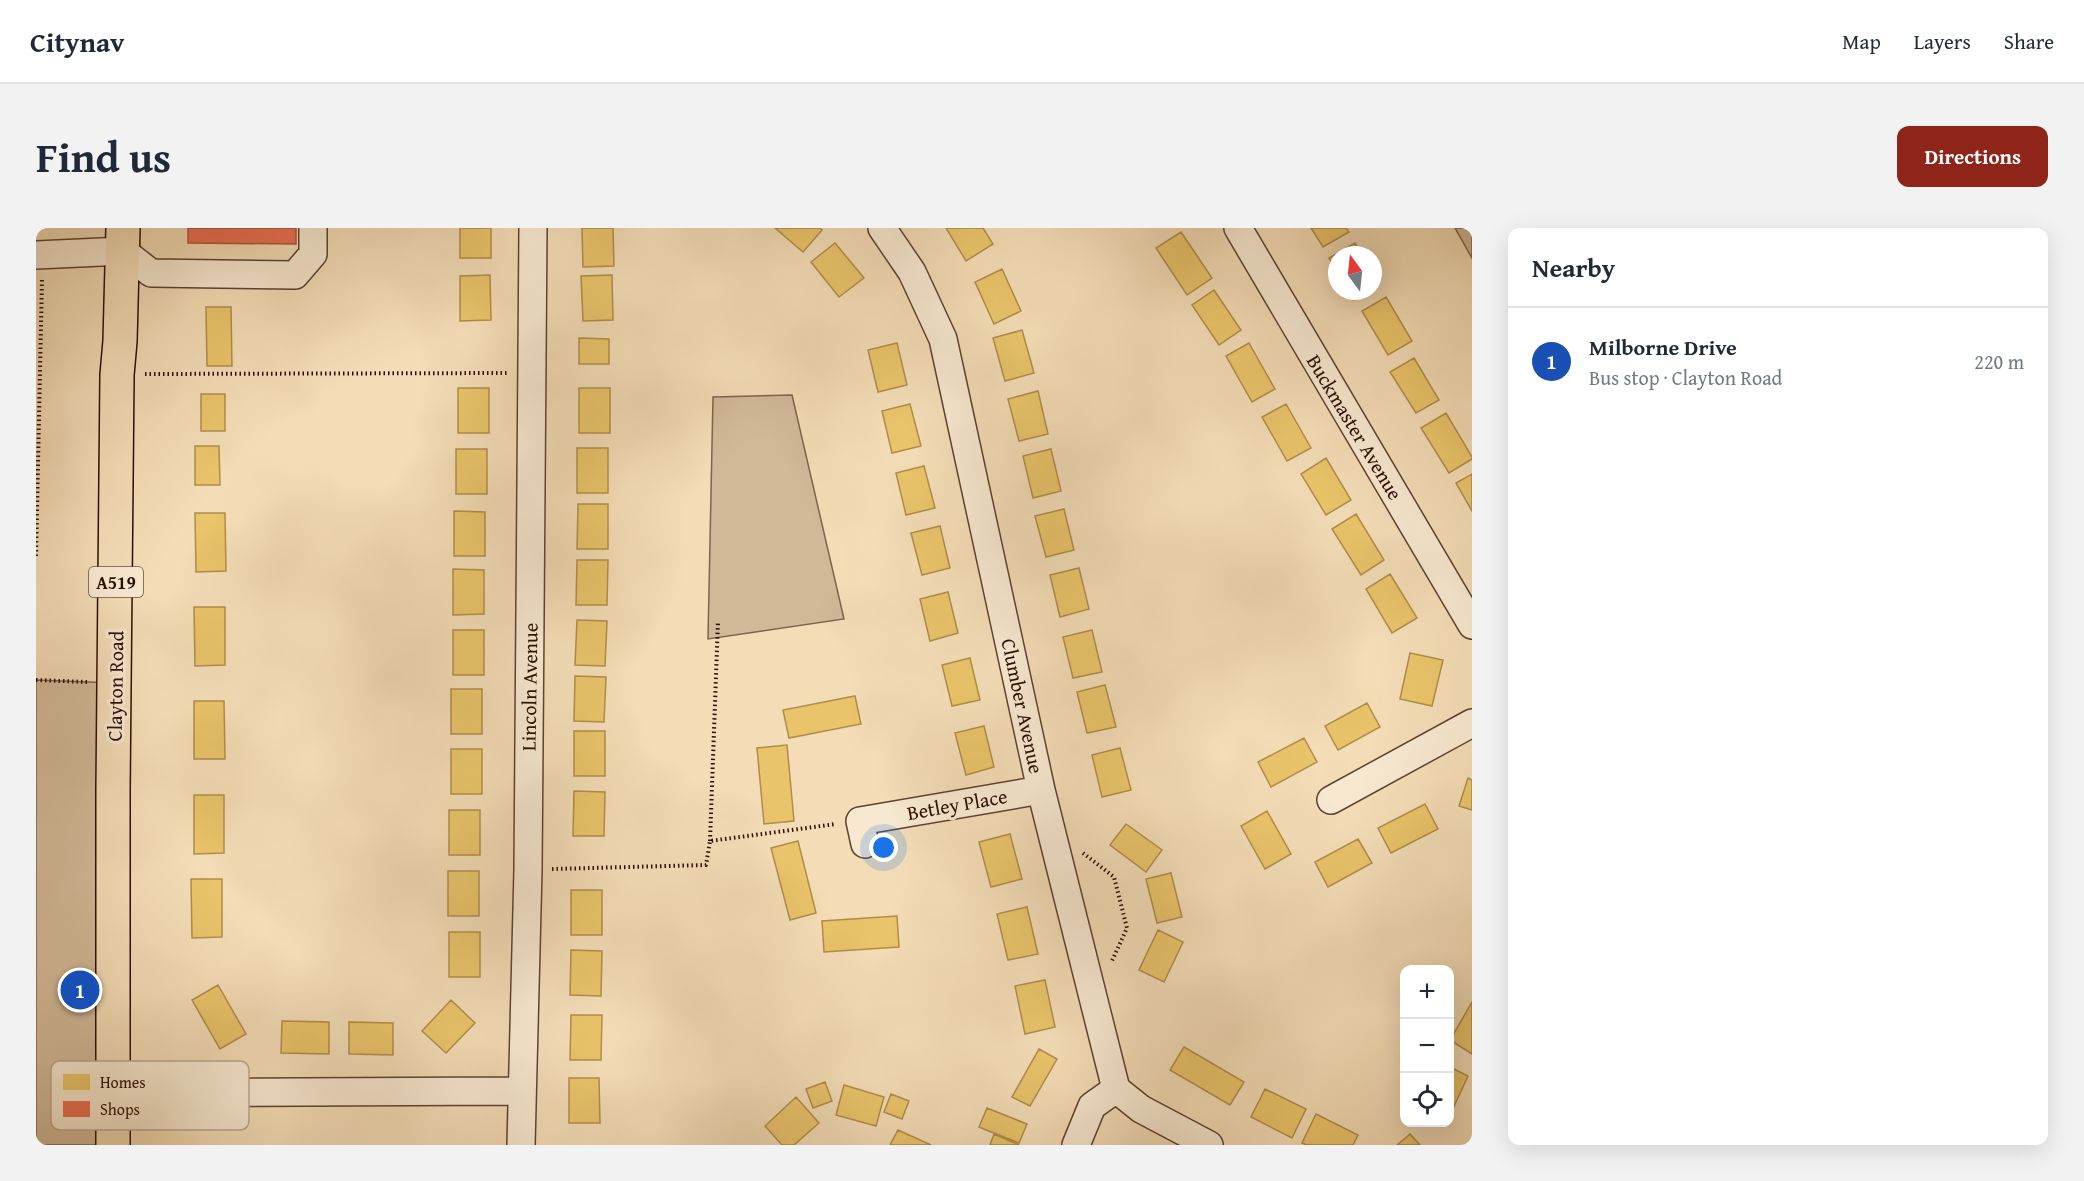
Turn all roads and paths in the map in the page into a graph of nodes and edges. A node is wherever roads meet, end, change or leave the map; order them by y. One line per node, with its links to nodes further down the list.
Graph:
1 (313, 228): 5 (street)
2 (533, 228): 9 (street, Lincoln Avenue)
3 (882, 228): 17 (street, Clumber Avenue)
4 (1238, 228): 13 (street, Buckmaster Avenue)
5 (123, 239): 6 (street); 10 (main road, Clayton Road / A519)
6 (39, 255): 8 (path)
7 (36, 293): 8 (path)
8 (41, 300): 11 (path)
9 (533, 373): 10 (path); 22 (street, Lincoln Avenue)
10 (117, 375): 15 (main road, Clayton Road / A519)
11 (36, 556)
12 (718, 621): 21 (path)
13 (1472, 625)
14 (36, 680): 15 (path)
15 (115, 683): 24 (main road, Clayton Road / A519)
16 (1472, 723): 18 (street)
17 (1041, 790): 19 (street, Betley Place); 20 (street, Clumber Avenue)
18 (1331, 800)
19 (863, 832): 21 (path)
20 (1052, 833): 23 (street, Clumber Avenue); 23 (path)
21 (710, 841): 22 (path)
22 (528, 870): 26 (street, Lincoln Avenue)
23 (1095, 1002): 25 (street, Clumber Avenue)
24 (113, 1061)
25 (1116, 1089): 29 (street); 30 (street)
26 (522, 1091): 27 (street); 28 (street, Lincoln Avenue)
27 (249, 1092)
28 (521, 1145)
29 (1076, 1145)
30 (1209, 1145)

